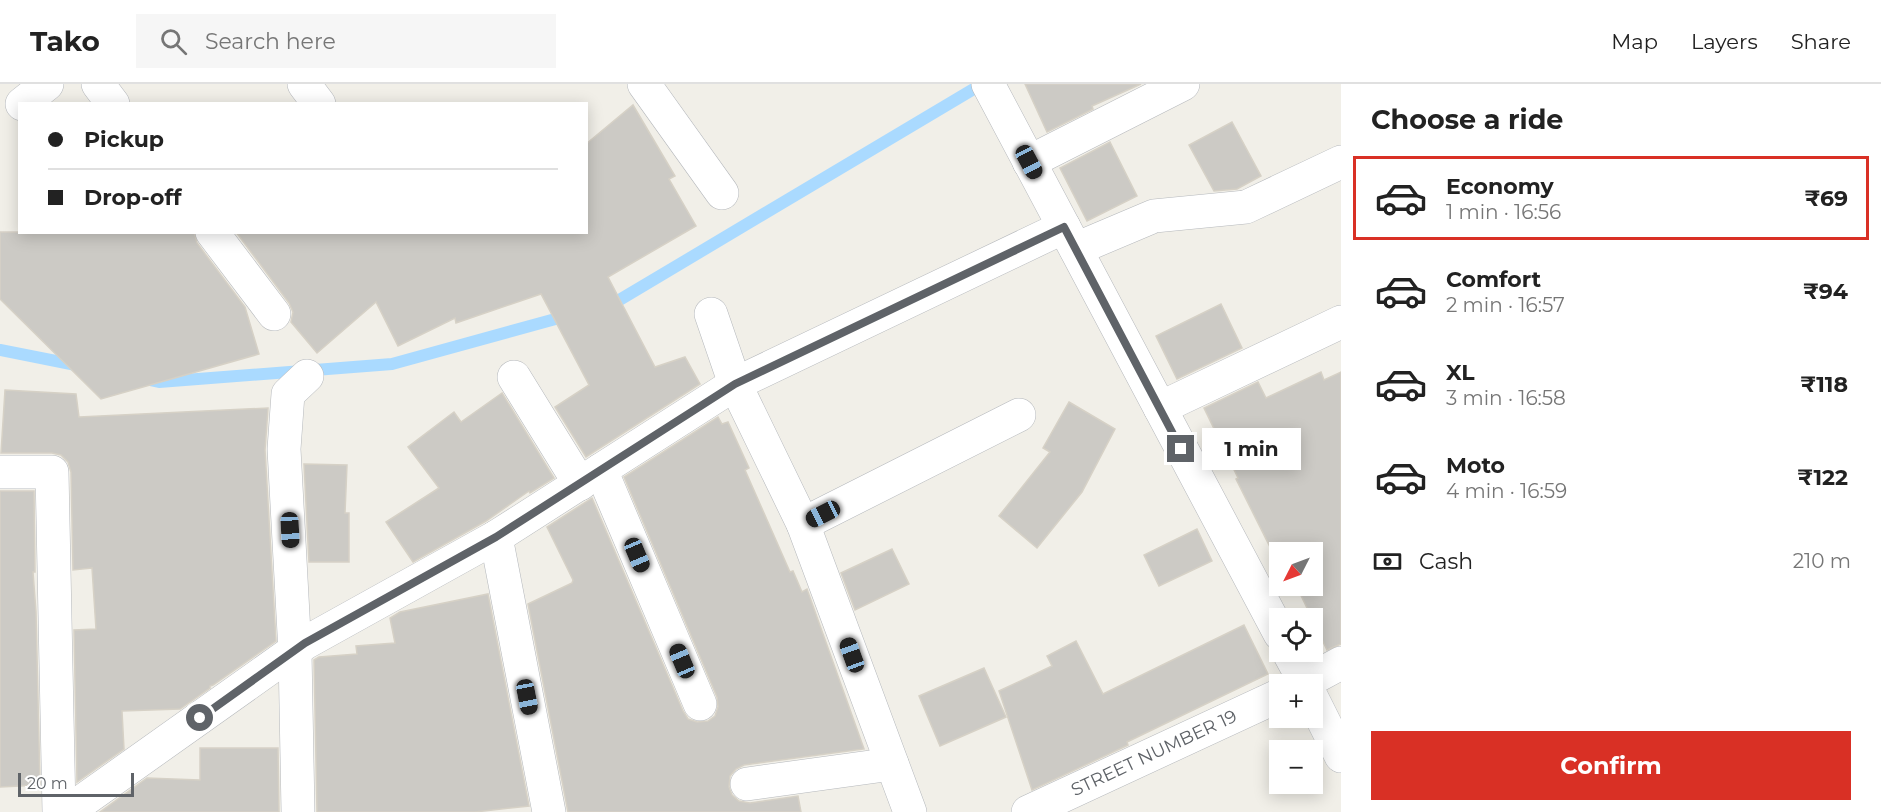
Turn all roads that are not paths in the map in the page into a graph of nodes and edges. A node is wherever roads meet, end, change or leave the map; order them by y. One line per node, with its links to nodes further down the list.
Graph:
1 (46, 84): 7 (street)
2 (98, 84): 8 (street)
3 (304, 84): 9 (street)
4 (644, 84): 14 (street)
5 (988, 84): 12 (street)
6 (1183, 84): 12 (street)
7 (25, 102)
8 (112, 102)
9 (318, 102)
10 (18, 107): 11 (street)
11 (0, 122)
12 (1029, 162): 16 (street)
13 (1341, 162): 16 (street)
14 (722, 193)
15 (214, 234): 17 (street)
16 (1070, 238): 22 (street); 23 (street)
17 (274, 314)
18 (711, 314): 22 (street)
19 (1341, 322): 23 (street)
20 (307, 376): 30 (street)
21 (514, 377): 26 (street)
22 (735, 384): 26 (street); 27 (street)
23 (1160, 408): 29 (street)
24 (1019, 415): 27 (street)
25 (0, 472): 39 (street)
26 (591, 477): 28 (street); 34 (street)
27 (803, 524): 37 (street)
28 (496, 537): 30 (street); 42 (street)
29 (1269, 613)
30 (295, 652): 40 (street); 41 (street)
31 (1341, 663): 32 (street, STREET NUMBER 19)
32 (1323, 675)
33 (1269, 703): 44 (street, STREET NUMBER 19)
34 (700, 704)
35 (1323, 726): 36 (street)
36 (1341, 756)
37 (892, 764): 38 (street); 43 (street)
38 (747, 784)
39 (59, 812)
40 (67, 812)
41 (298, 812)
42 (549, 812)
43 (910, 812)
44 (1028, 812)

